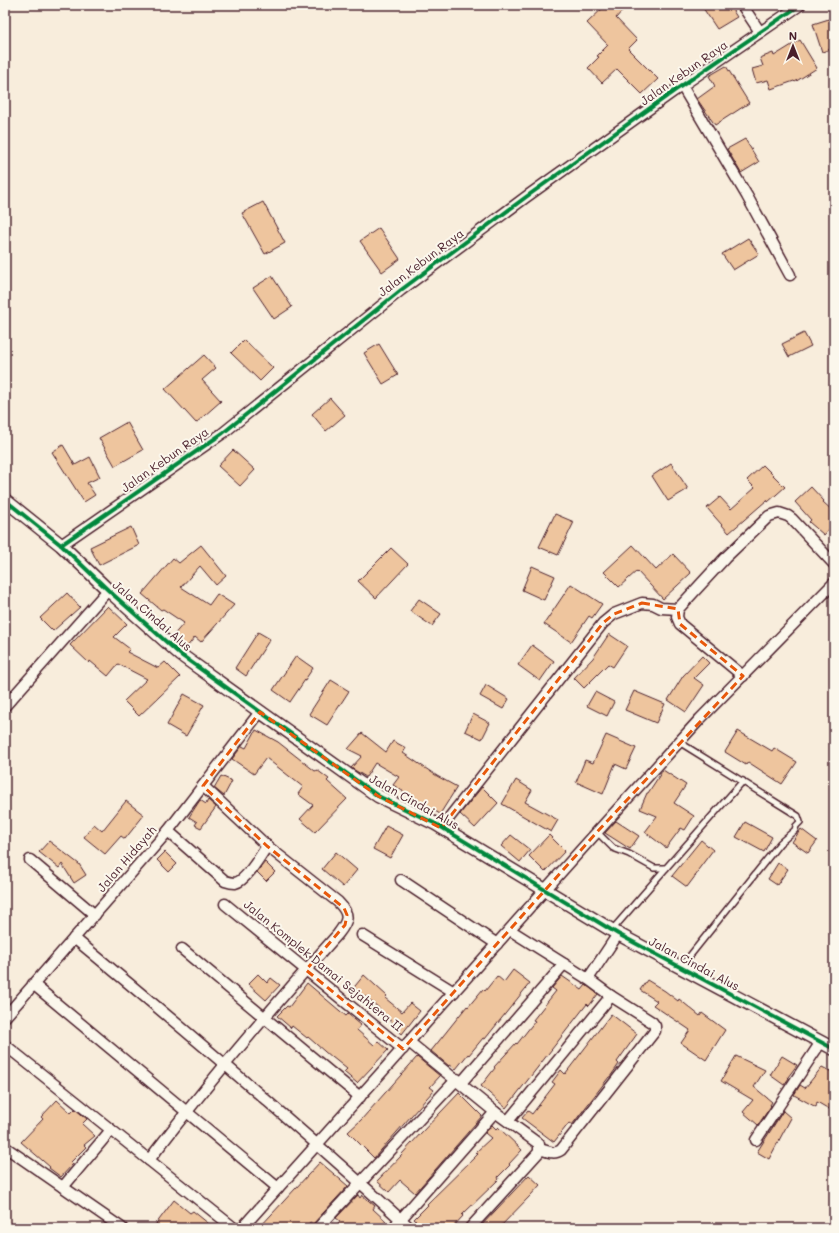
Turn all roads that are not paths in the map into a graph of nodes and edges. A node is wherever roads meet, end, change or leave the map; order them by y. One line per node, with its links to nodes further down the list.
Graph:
1 (742, 5): 3 (street)
2 (800, 5): 3 (street, Jalan Kebun Raya)
3 (760, 32): 4 (street, Jalan Kebun Raya)
4 (682, 86): 5 (street); 7 (street, Jalan Kebun Raya)
5 (790, 275)
6 (5, 500): 7 (street, Jalan Cindai Alus)
7 (61, 545): 10 (street, Jalan Cindai Alus)
8 (834, 564): 11 (street)
9 (834, 583): 12 (street)
10 (108, 590): 13 (street); 14 (street, Jalan Cindai Alus)
11 (678, 609): 12 (street); 18 (street)
12 (743, 676): 15 (street)
13 (5, 706)
14 (260, 712): 17 (street, Jalan Hidayah); 18 (street, Jalan Cindai Alus)
15 (679, 742): 16 (lane); 20 (street)
16 (743, 781): 23 (lane); 35 (lane)
17 (203, 786): 19 (street, Jalan Hidayah); 21 (street)
18 (442, 828): 25 (street, Jalan Cindai Alus)
19 (168, 831): 21 (street); 27 (street, Jalan Hidayah)
20 (596, 832): 23 (lane); 25 (street)
21 (267, 846): 36 (street)
22 (30, 860): 27 (street)
23 (666, 868): 29 (lane)
24 (401, 880): 32 (street)
25 (546, 890): 28 (street); 29 (street, Jalan Cindai Alus)
26 (225, 904): 36 (street, Jalan Komplek Damai Sejahtera II)
27 (95, 915): 31 (street, Jalan Hidayah)
28 (510, 930): 32 (street); 34 (street)
29 (615, 932): 35 (street, Jalan Cindai Alus); 37 (street)
30 (362, 935): 39 (street)
31 (74, 938): 38 (street, Jalan Hidayah); 47 (street)
32 (497, 944): 39 (street)
33 (182, 949): 42 (street)
34 (564, 964): 37 (street); 48 (street)
35 (680, 968): 43 (street, Jalan Cindai Alus)
36 (306, 970): 42 (street); 45 (street, Jalan Komplek Damai Sejahtera II)
37 (588, 979): 40 (street)
38 (33, 984): 41 (street, Jalan Hidayah); 50 (street)
39 (454, 992): 45 (street)
40 (611, 996): 52 (street); 57 (street)
41 (5, 1017)
42 (265, 1018): 47 (street); 49 (street)
43 (820, 1042): 46 (street, Jalan Cindai Alus); 54 (street)
44 (5, 1045): 53 (street)
45 (406, 1045): 48 (street, Jalan Komplek Damai Sejahtera II); 49 (street)
46 (834, 1049)
47 (225, 1065): 50 (street); 55 (street)
48 (459, 1081): 51 (street, Jalan Komplek Damai Sejahtera II); 59 (street)
49 (360, 1096): 55 (street)
50 (186, 1112): 58 (street); 61 (street)
51 (495, 1112): 52 (street, Jalan Komplek Damai Sejahtera II); 62 (street)
52 (508, 1121): 57 (street, Jalan Komplek Damai Sejahtera II)
53 (111, 1130): 58 (street); 60 (street)
54 (756, 1140)
55 (318, 1144): 59 (street); 61 (street)
56 (5, 1147): 60 (street)
57 (540, 1149): 69 (street)
58 (149, 1160): 64 (street)
59 (361, 1183): 62 (street); 66 (street)
60 (63, 1187): 63 (street)
61 (278, 1188): 65 (street)
62 (401, 1220): 67 (street); 68 (street)
63 (122, 1228)
64 (234, 1228)
65 (242, 1228)
66 (318, 1228)
67 (394, 1228)
68 (410, 1228)
69 (470, 1228)

